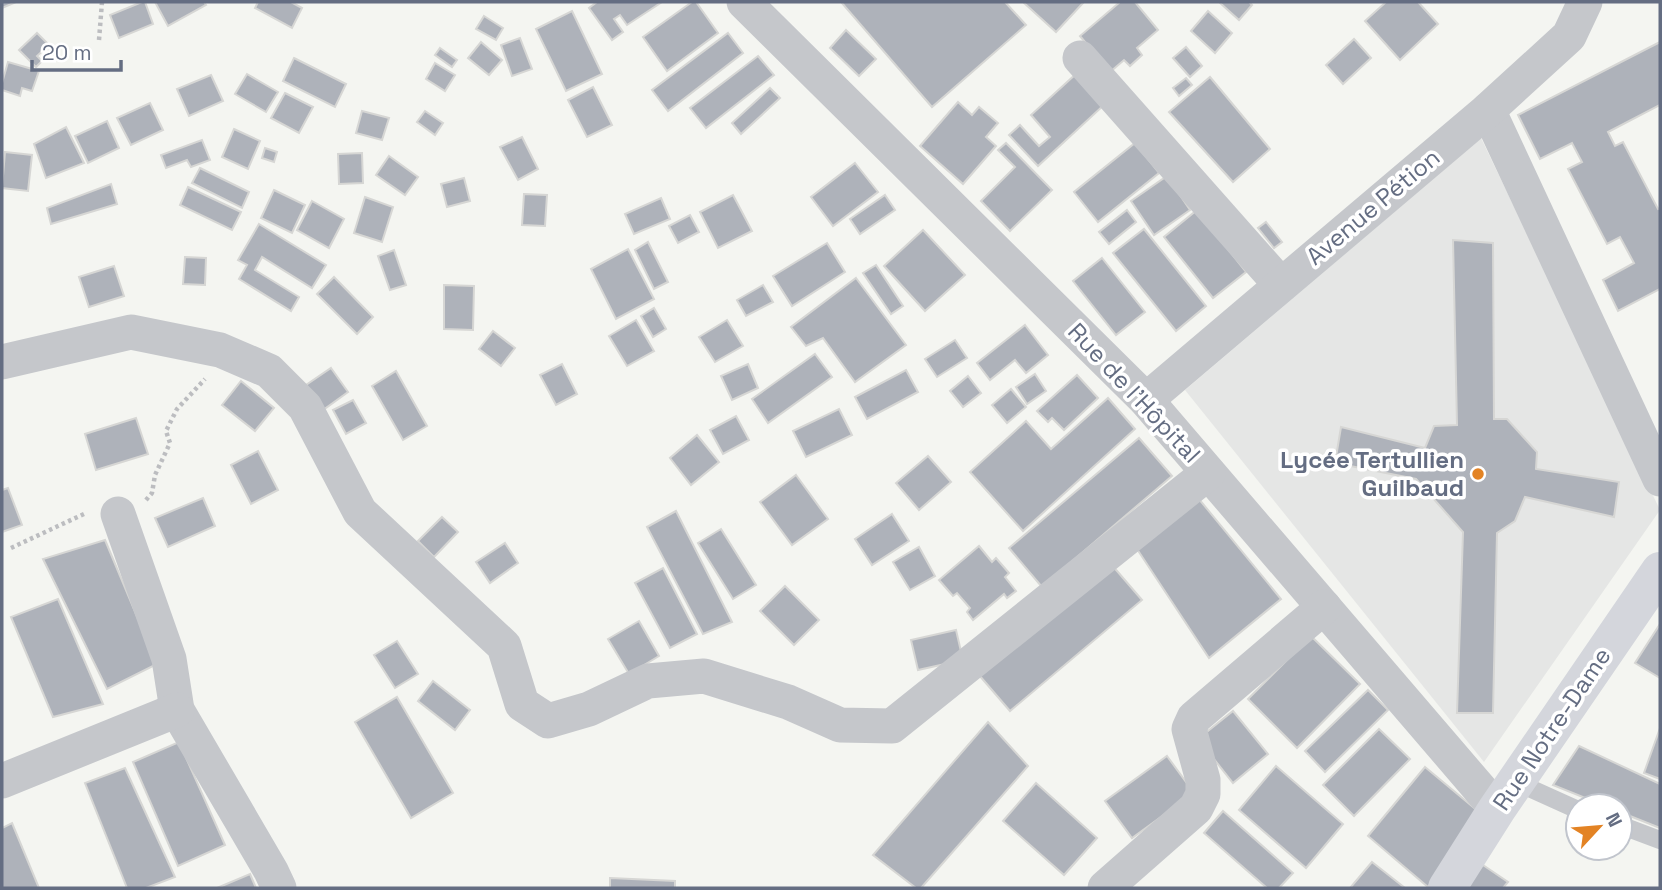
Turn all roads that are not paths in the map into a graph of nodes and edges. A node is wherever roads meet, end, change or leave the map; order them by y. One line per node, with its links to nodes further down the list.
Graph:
1 (744, 2): 7 (street, Rue de l'Hôpital)
2 (1585, 2): 4 (street, Avenue Pétion)
3 (1080, 58): 5 (street)
4 (1488, 110): 5 (street, Avenue Pétion); 9 (street)
5 (1282, 285): 7 (street, Avenue Pétion)
6 (2, 362): 8 (street)
7 (1146, 400): 8 (street, Rue de l'Hôpital)
8 (1208, 473): 12 (street, Rue de l'Hôpital)
9 (1660, 479)
10 (118, 514): 13 (street)
11 (1660, 571): 15 (street, Rue Notre-Dame)
12 (1324, 607): 15 (street, Rue de l'Hôpital); 20 (street)
13 (177, 710): 14 (street); 19 (street)
14 (2, 781)
15 (1507, 796): 16 (lane); 21 (street, Rue Notre-Dame)
16 (1564, 807)
17 (1634, 830): 18 (lane)
18 (1660, 840)
19 (279, 888)
20 (1105, 888)
21 (1447, 888)

